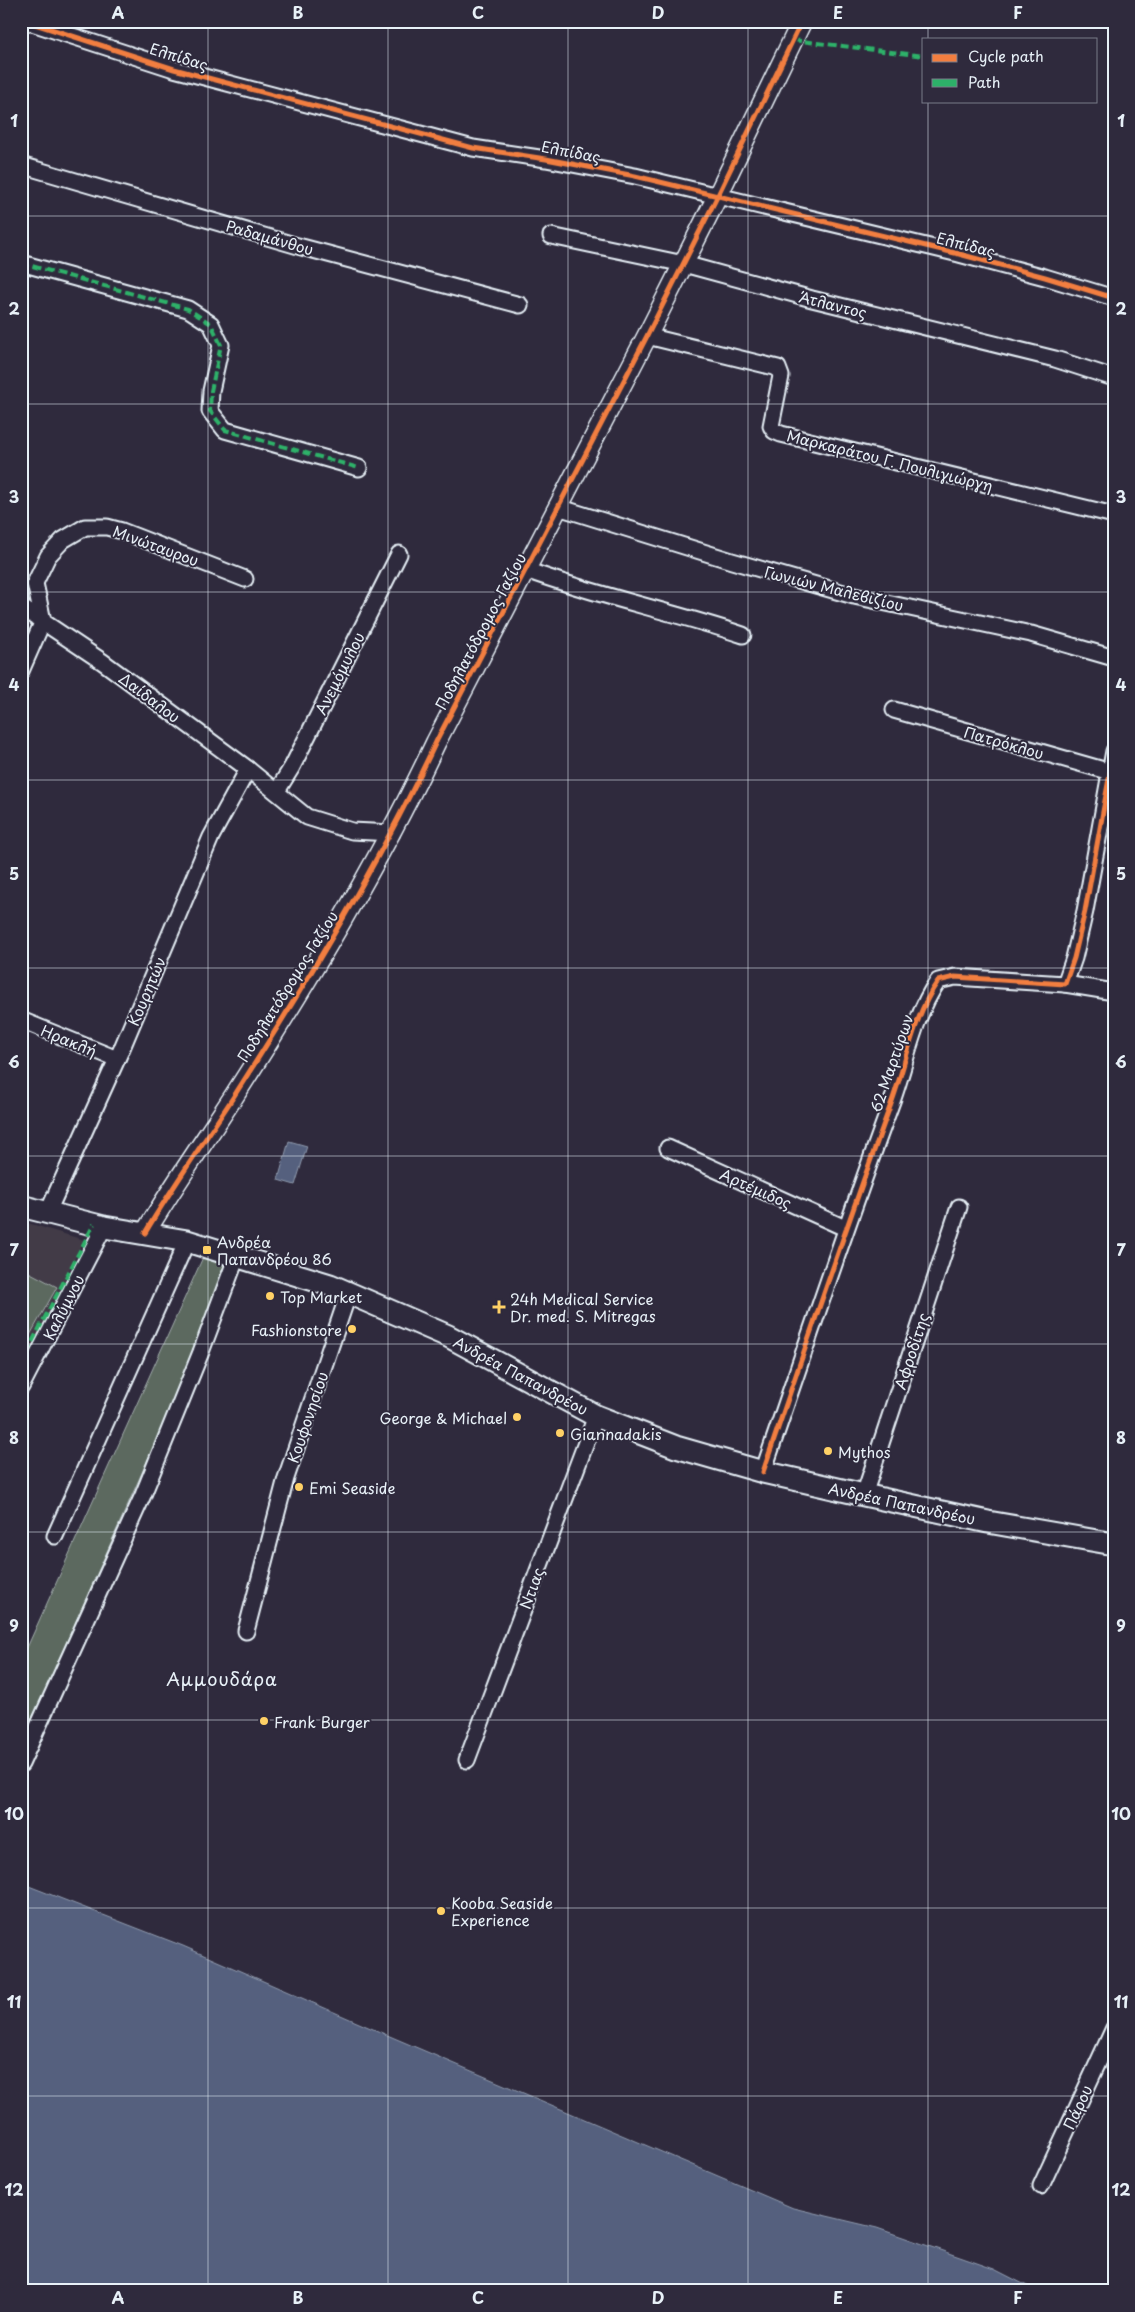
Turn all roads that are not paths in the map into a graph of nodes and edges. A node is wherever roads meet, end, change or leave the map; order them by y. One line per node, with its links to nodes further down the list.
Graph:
1 (26, 21): 4 (street, Ελπίδας)
2 (802, 21): 4 (street, Ποδηλατόδρομος Γαζίου)
3 (21, 164): 9 (street, Ραδαμάνθου)
4 (717, 197): 7 (street, Ποδηλατόδρομος Γαζίου); 8 (street, Ελπίδας)
5 (551, 236): 7 (street, Άτλαντος)
6 (21, 263): 12 (street)
7 (684, 264): 10 (street, Ποδηλατόδρομος Γαζίου); 11 (street, Άτλαντος)
8 (1114, 298)
9 (520, 305)
10 (647, 336): 13 (street, Ποδηλατόδρομος Γαζίου); 14 (street, Μαρκαράτου Γ. Πουλιγιώργη)
11 (1114, 378)
12 (359, 468)
13 (558, 507): 16 (street, Ποδηλατόδρομος Γαζίου); 21 (street, Γωνιών Μαλεβιζίου)
14 (1114, 515)
15 (399, 554): 27 (street, Ανεμόμυλου)
16 (526, 570): 20 (street); 28 (street, Ποδηλατόδρομος Γαζίου)
17 (245, 579): 19 (street, Μινώταυρου)
18 (21, 607): 19 (street, Δαίδαλου)
19 (44, 621): 22 (street); 25 (street, Δαίδαλου)
20 (743, 635)
21 (1114, 658)
22 (21, 671)
23 (894, 710): 26 (street, Πατρόκλου)
24 (1114, 752): 26 (street)
25 (248, 769): 27 (street, Δαίδαλου); 32 (street, Κουρητών)
26 (1112, 773): 29 (street)
27 (277, 791): 28 (street, Δαίδαλου)
28 (392, 833): 39 (street, Ποδηλατόδρομος Γαζίου)
29 (1064, 984): 30 (street); 38 (street, 62 Μαρτύρων)
30 (1114, 992)
31 (21, 1020): 32 (street, Ηρακλή)
32 (117, 1059): 36 (street, Κουρητών)
33 (668, 1148): 38 (street, Αρτέμιδος)
34 (21, 1206): 36 (main road, Ανδρέα Παπανδρέου)
35 (959, 1207): 46 (street, Αφροδίτης)
36 (46, 1214): 37 (main road, Ανδρέα Παπανδρέου)
37 (104, 1227): 39 (main road, Ανδρέα Παπανδρέου); 43 (street, Καλύμνου)
38 (845, 1228): 45 (street, 62 Μαρτύρων)
39 (145, 1233): 40 (main road, Ανδρέα Παπανδρέου)
40 (187, 1241): 41 (main road, Ανδρέα Παπανδρέου); 47 (street)
41 (236, 1256): 42 (main road, Ανδρέα Παπανδρέου); 51 (street)
42 (349, 1292): 44 (main road, Ανδρέα Παπανδρέου); 49 (street, Κουφονησίου)
43 (21, 1387)
44 (596, 1416): 45 (main road, Ανδρέα Παπανδρέου); 50 (street, Ντιας)
45 (764, 1472): 46 (main road, Ανδρέα Παπανδρέου)
46 (864, 1495): 48 (main road, Ανδρέα Παπανδρέου)
47 (55, 1536)
48 (1114, 1544)
49 (246, 1631)
50 (467, 1760)
51 (21, 1764)
52 (1114, 2028): 53 (street, Πάρου)
53 (1041, 2186)

